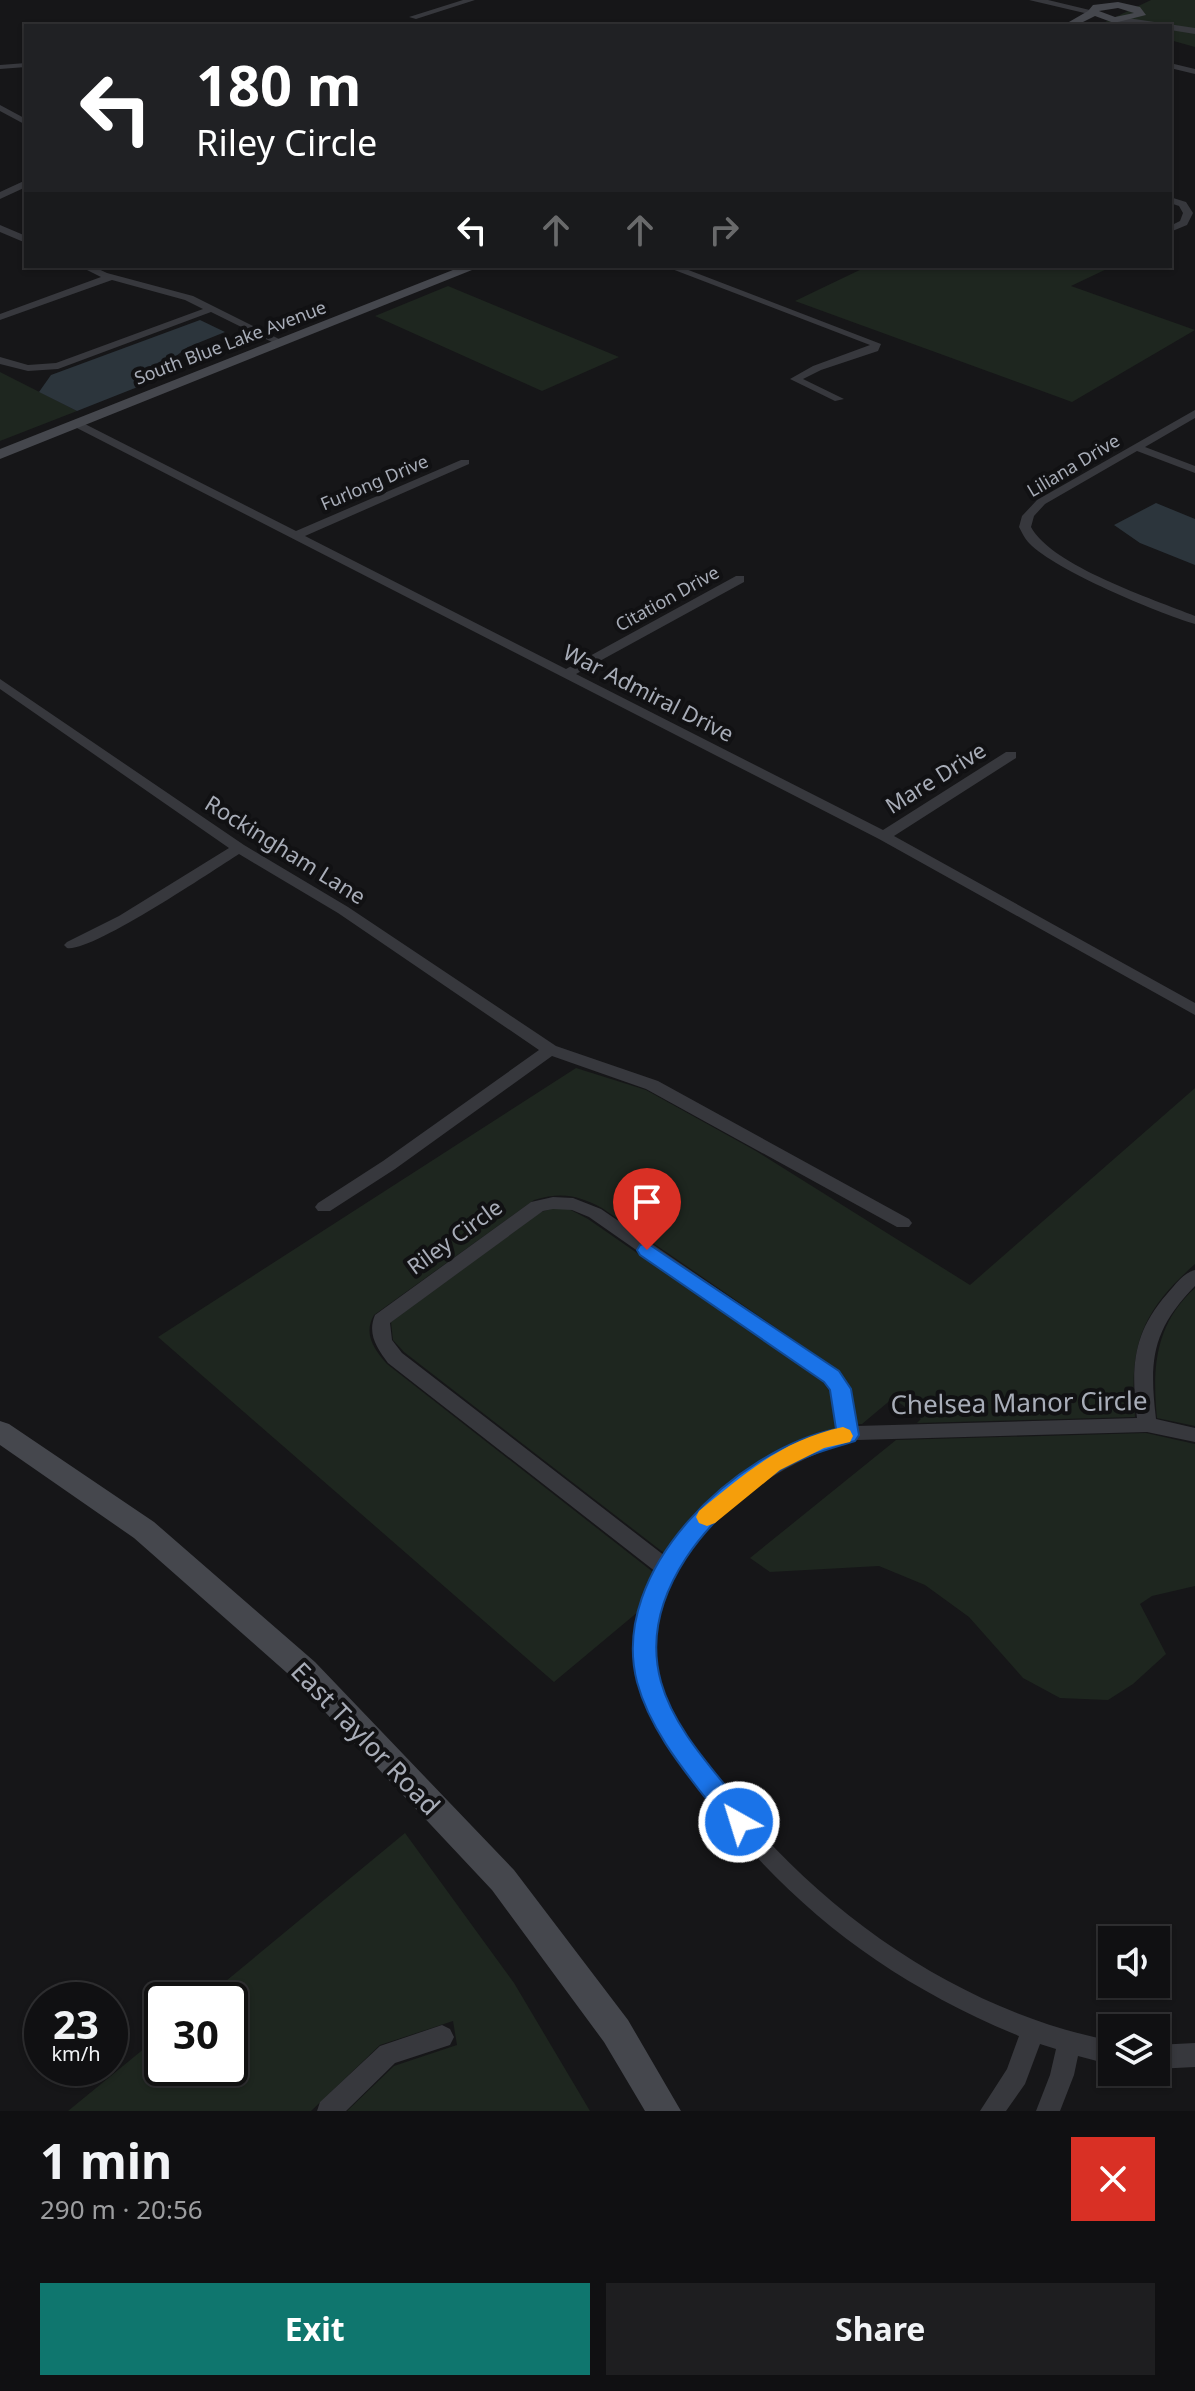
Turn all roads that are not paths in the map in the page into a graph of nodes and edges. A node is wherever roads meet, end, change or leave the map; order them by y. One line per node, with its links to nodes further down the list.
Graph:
1 (471, 0): 7 (street)
2 (1034, 0): 6 (street)
3 (1052, 0): 4 (street)
4 (1114, 5): 5 (main road); 6 (main road)
5 (1141, 6): 8 (main road); 13 (street)
6 (1093, 12): 8 (main road); 9 (main road)
7 (413, 17)
8 (1118, 20): 10 (main road); 11 (street)
9 (1071, 24)
10 (1084, 24)
11 (1161, 24)
12 (1172, 26): 13 (street)
13 (1195, 29)
14 (24, 65): 16 (street)
15 (1172, 66): 17 (street)
16 (0, 67)
17 (1195, 72)
18 (0, 108): 19 (street)
19 (24, 121)
20 (24, 184): 21 (street)
21 (0, 196)
22 (1172, 201): 23 (street)
23 (1172, 228)
24 (2, 230): 25 (street)
25 (24, 239)
26 (89, 268): 29 (street)
27 (470, 268): 32 (main road, South Blue Lake Avenue)
28 (674, 268): 34 (street)
29 (111, 277): 30 (street); 31 (street)
30 (211, 309): 32 (street); 33 (street)
31 (0, 317)
32 (282, 343): 36 (main road, South Blue Lake Avenue)
33 (0, 360)
34 (839, 399)
35 (1195, 413): 37 (street, Liliana Drive)
36 (77, 424): 38 (main road, South Blue Lake Avenue); 41 (street, War Admiral Drive)
37 (1136, 447): 40 (street); 43 (street, Liliana Drive)
38 (0, 454)
39 (465, 462): 41 (street, Furlong Drive)
40 (1195, 470)
41 (297, 535): 44 (street, War Admiral Drive)
42 (740, 579): 44 (street, Citation Drive)
43 (1195, 620)
44 (568, 673): 47 (street, War Admiral Drive)
45 (0, 683): 48 (street, Rockingham Lane)
46 (1011, 755): 47 (street, Mare Drive)
47 (884, 836): 50 (street, War Admiral Drive)
48 (239, 848): 49 (street); 51 (street, Rockingham Lane)
49 (72, 945)
50 (1195, 1010)
51 (550, 1050): 52 (street); 53 (street, Rockingham Lane)
52 (324, 1207)
53 (903, 1223)
54 (1195, 1276): 55 (street)
55 (1147, 1425): 57 (street, Chelsea Manor Circle); 58 (street, Chelsea Manor Circle)
56 (0, 1431): 67 (main road, East Taylor Road)
57 (848, 1435): 59 (street, Chelsea Manor Circle); 59 (street, Riley Circle)
58 (1195, 1435)
59 (667, 1569): 60 (street, Chelsea Manor Circle)
60 (1033, 2029): 62 (street, Chelsea Manor Circle); 68 (street)
61 (442, 2037): 66 (street)
62 (1069, 2042): 63 (street, Chelsea Manor Circle); 69 (street)
63 (1098, 2049)
64 (1195, 2055): 65 (street)
65 (1170, 2056)
66 (329, 2111)
67 (664, 2111)
68 (992, 2111)
69 (1048, 2111)

